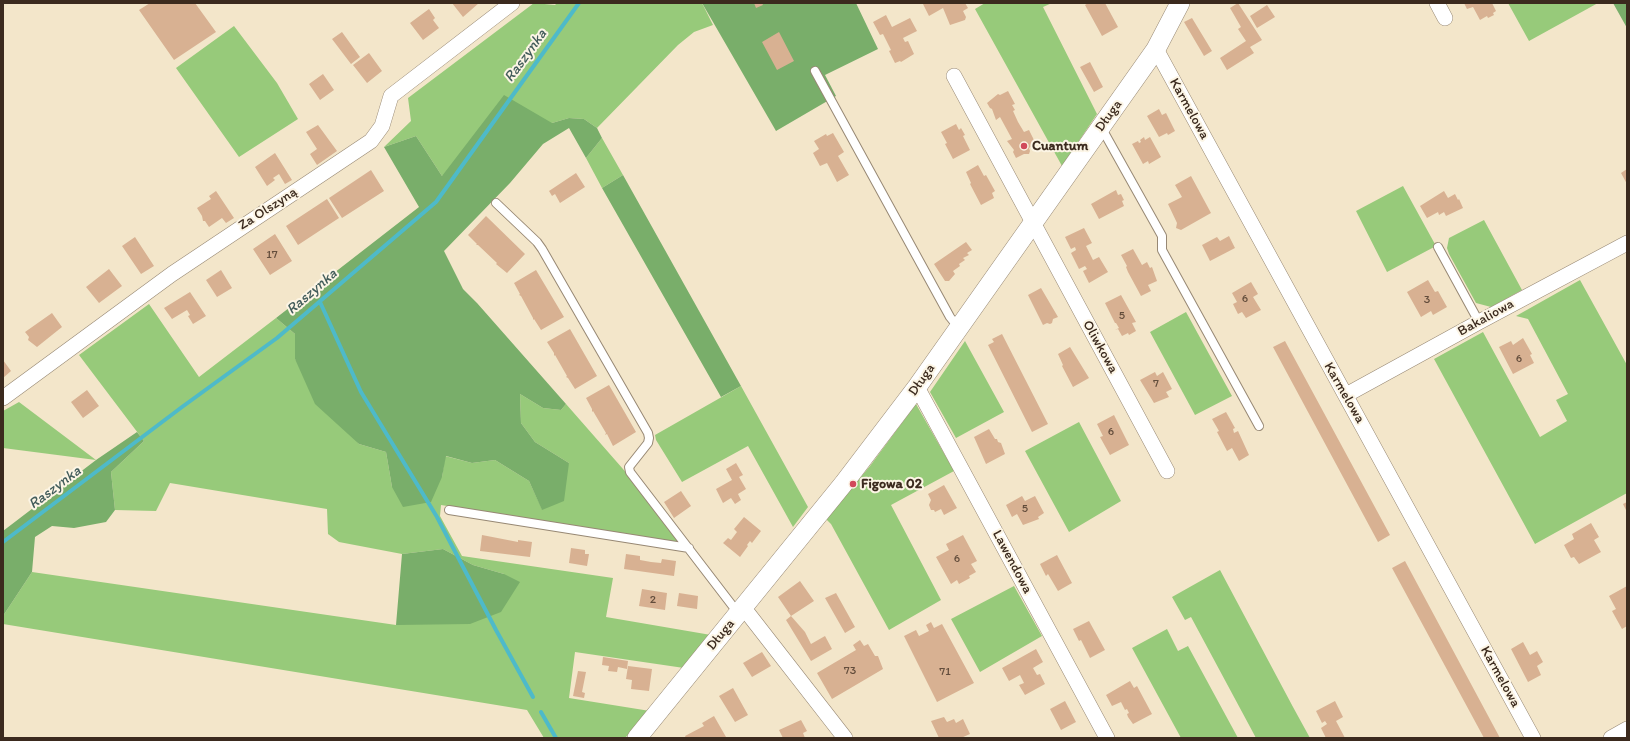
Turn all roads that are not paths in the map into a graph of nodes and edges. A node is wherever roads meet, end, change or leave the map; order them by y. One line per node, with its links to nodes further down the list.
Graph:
1 (512, 3): 17 (street, Za Olszyną)
2 (1180, 3): 5 (street, Długa)
3 (1437, 3): 4 (street)
4 (1445, 18)
5 (1156, 49): 8 (street, Długa); 16 (street, Karmelowa)
6 (815, 71): 14 (lane)
7 (954, 76): 10 (street, Oliwkowa)
8 (1101, 126): 10 (street, Długa); 18 (lane)
9 (496, 203): 21 (lane)
10 (1033, 223): 14 (street, Długa); 19 (street, Oliwkowa)
11 (1627, 243): 13 (street, Bakaliowa)
12 (1438, 247): 13 (lane)
13 (1479, 322): 16 (street, Bakaliowa)
14 (958, 327): 15 (street, Długa)
15 (918, 387): 22 (street, Długa); 26 (street, Lawendowa)
16 (1346, 396): 27 (street, Karmelowa)
17 (3, 398)
18 (1259, 426)
19 (1167, 471)
20 (449, 510): 21 (lane)
21 (689, 548): 22 (lane)
22 (741, 610): 24 (street, Długa); 25 (street)
23 (1627, 729): 28 (street)
24 (637, 738)
25 (845, 738)
26 (1107, 738)
27 (1533, 738)
28 (1611, 738)

